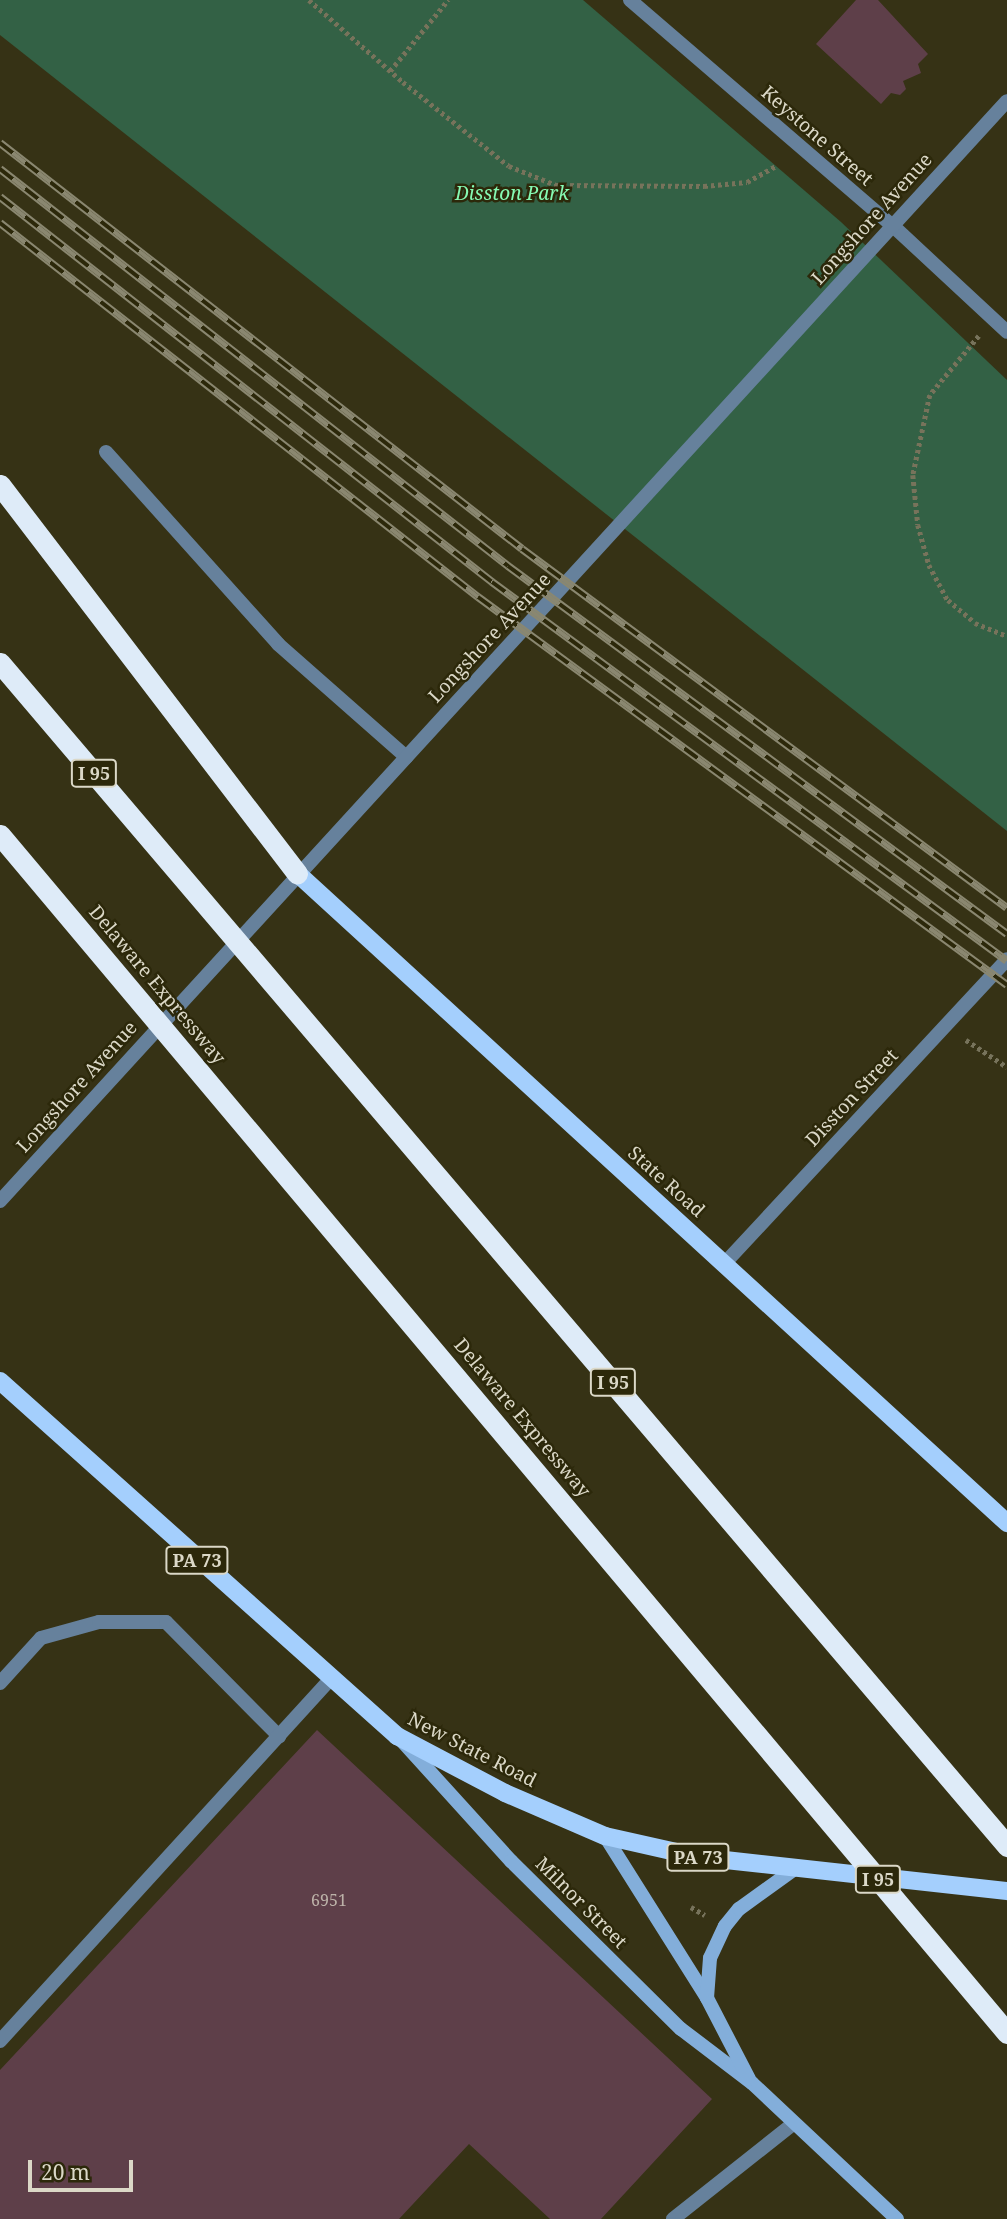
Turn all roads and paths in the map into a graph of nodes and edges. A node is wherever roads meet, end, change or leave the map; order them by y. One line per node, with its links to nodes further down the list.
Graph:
1 (309, 0): 4 (path)
2 (448, 0): 4 (path)
3 (630, 0): 7 (street, Keystone Street)
4 (390, 71): 6 (path)
5 (1007, 101): 7 (street, Longshore Avenue)
6 (776, 166)
7 (892, 225): 8 (street, Keystone Street); 14 (street, Longshore Avenue)
8 (993, 319): 9 (street, Keystone Street); 12 (path)
9 (1007, 332)
10 (106, 452): 14 (street)
11 (0, 485): 16 (highway)
12 (1007, 636)
13 (0, 663): 29 (highway, I 95)
14 (406, 757): 16 (street, Longshore Avenue)
15 (0, 835): 33 (highway, Delaware Expressway / I 95)
16 (297, 873): 20 (street, Longshore Avenue); 21 (main road, State Road)
17 (1007, 959): 18 (street, Disston Street)
18 (945, 1026): 19 (path); 21 (street, Disston Street)
19 (1007, 1067)
20 (0, 1201)
21 (724, 1264): 23 (main road, State Road)
22 (0, 1381): 24 (main road, New State Road / PA 73)
23 (1007, 1523)
24 (330, 1680): 26 (street); 27 (main road, New State Road / PA 73)
25 (0, 1683): 26 (street)
26 (279, 1736): 34 (street)
27 (397, 1736): 28 (main road, New State Road / PA 73); 35 (main road, Milnor Street)
28 (605, 1836): 30 (main road, New State Road / PA 73); 32 (main road, Milnor Street)
29 (1007, 1846)
30 (793, 1870): 31 (main road, New State Road / PA 73); 32 (main road)
31 (1007, 1891)
32 (707, 1998): 35 (main road, Milnor Street)
33 (1007, 2033)
34 (0, 2041)
35 (752, 2083): 36 (main road, Milnor Street)
36 (793, 2124): 37 (street); 38 (main road, Milnor Street)
37 (673, 2219)
38 (897, 2219)

